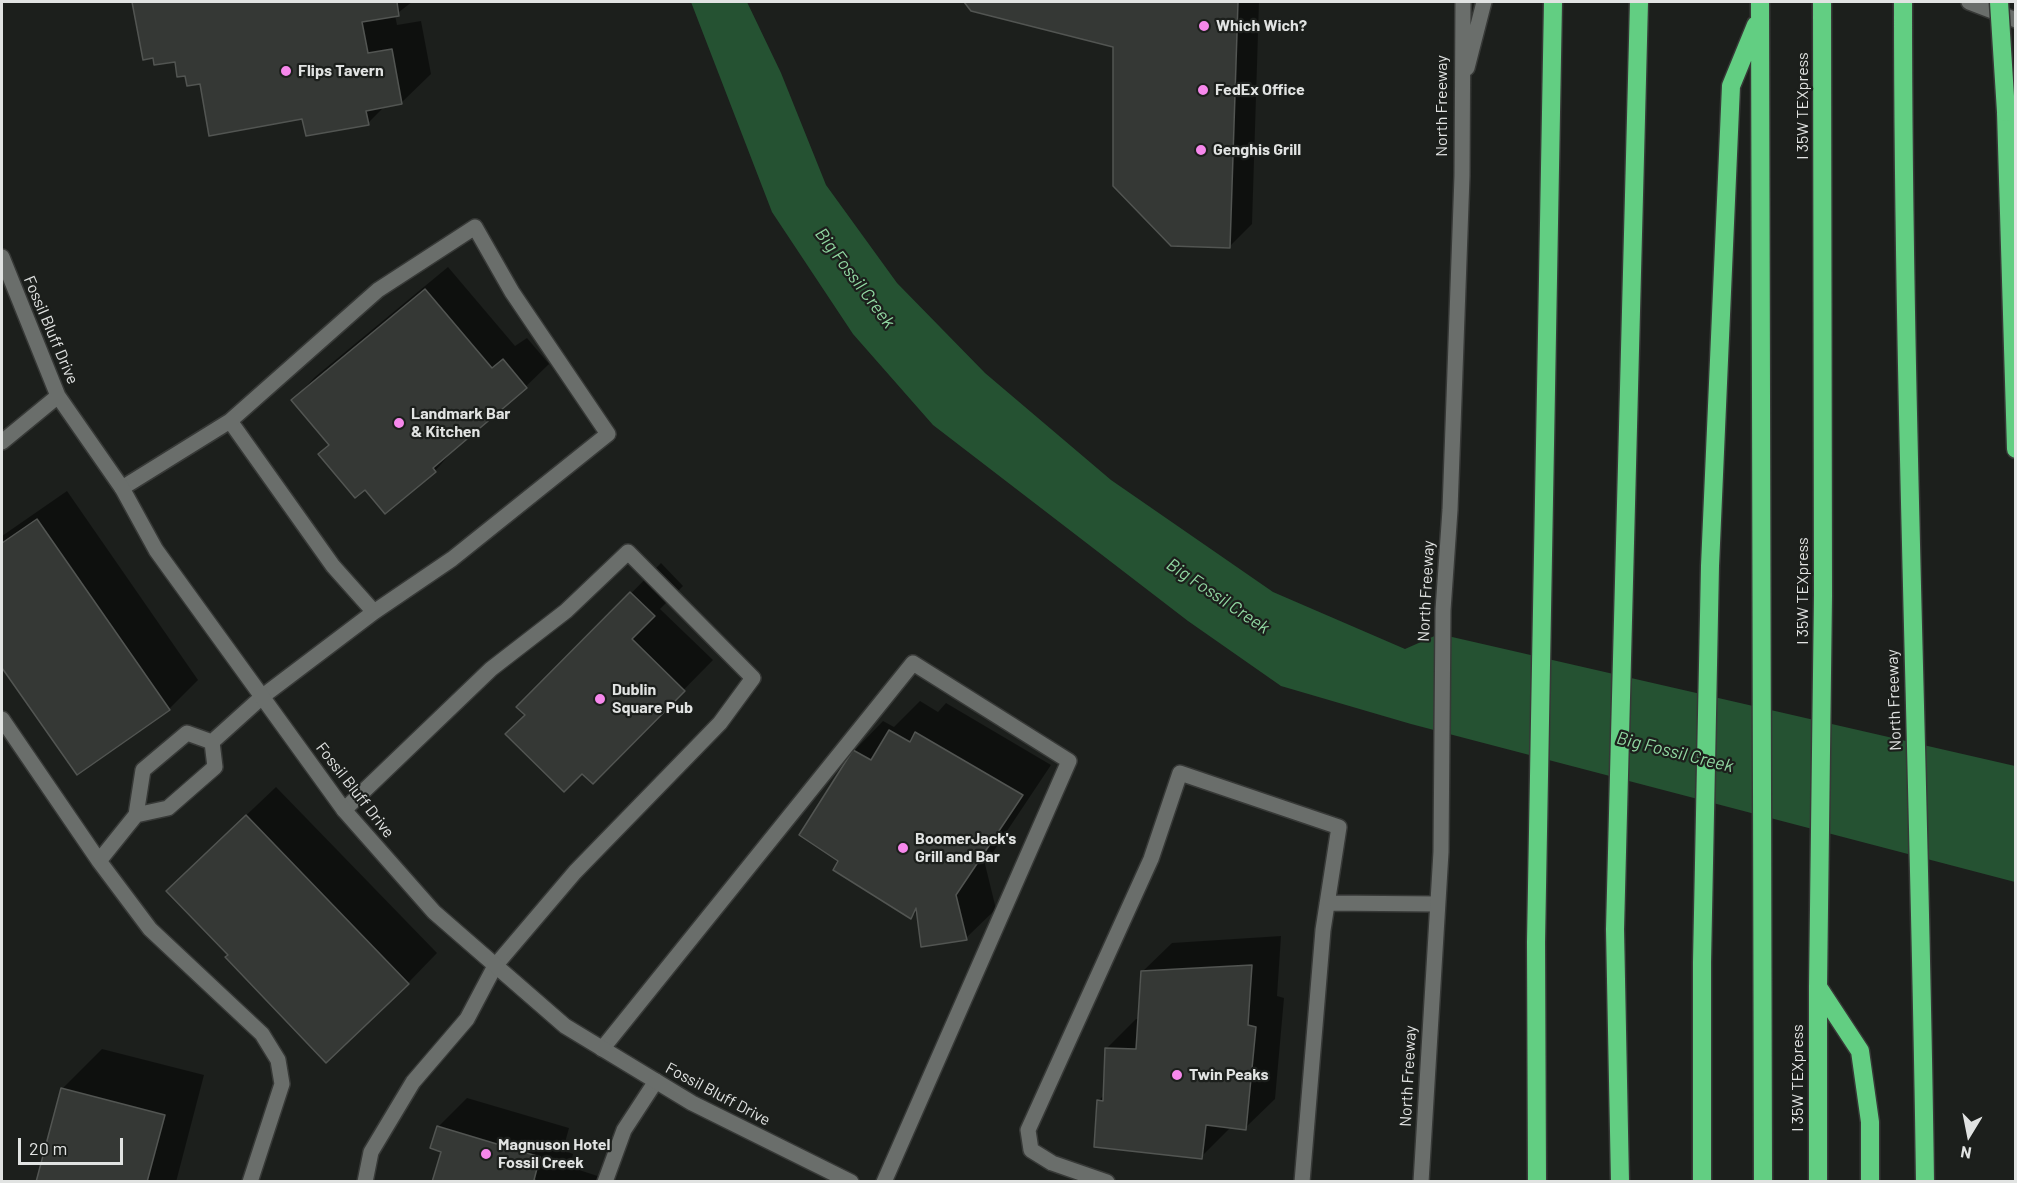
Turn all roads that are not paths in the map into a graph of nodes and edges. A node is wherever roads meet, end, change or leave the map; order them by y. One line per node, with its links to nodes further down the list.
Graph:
1 (1463, 2): 11 (street, North Freeway)
2 (1484, 2): 11 (street)
3 (1553, 2): 39 (highway)
4 (1639, 2): 40 (highway)
5 (1822, 2): 28 (highway, I 35W TEXpress)
6 (1903, 2): 45 (highway, North Freeway)
7 (1969, 2): 10 (street)
8 (1998, 2): 16 (highway, bridge)
9 (1760, 8): 41 (highway); 42 (highway)
10 (2016, 20)
11 (1460, 95): 26 (street, North Freeway)
12 (2, 257): 13 (street, Fossil Bluff Drive)
13 (58, 396): 15 (street); 17 (street, Fossil Bluff Drive)
14 (230, 421): 17 (street); 18 (street); 18 (street)
15 (2, 442)
16 (2016, 449)
17 (122, 488): 19 (street, Fossil Bluff Drive)
18 (374, 612): 19 (street)
19 (263, 696): 21 (street); 22 (street, Fossil Bluff Drive)
20 (2, 719): 24 (street)
21 (212, 741): 23 (street); 23 (street)
22 (344, 810): 27 (street, Fossil Bluff Drive); 27 (street)
23 (136, 815): 24 (street)
24 (99, 861): 31 (street)
25 (1327, 903): 26 (street); 36 (street); 37 (street)
26 (1437, 904): 38 (street, North Freeway)
27 (495, 966): 29 (street, Fossil Bluff Drive); 32 (street)
28 (1818, 987): 43 (highway, I 35W TEXpress); 44 (highway)
29 (602, 1049): 30 (street, Fossil Bluff Drive); 35 (street)
30 (656, 1081): 33 (street); 34 (street, Fossil Bluff Drive)
31 (250, 1182)
32 (365, 1182)
33 (605, 1182)
34 (851, 1182)
35 (884, 1182)
36 (1107, 1182)
37 (1302, 1182)
38 (1421, 1182)
39 (1537, 1182)
40 (1620, 1182)
41 (1702, 1182)
42 (1763, 1182)
43 (1818, 1182)
44 (1870, 1182)
45 (1925, 1182)

